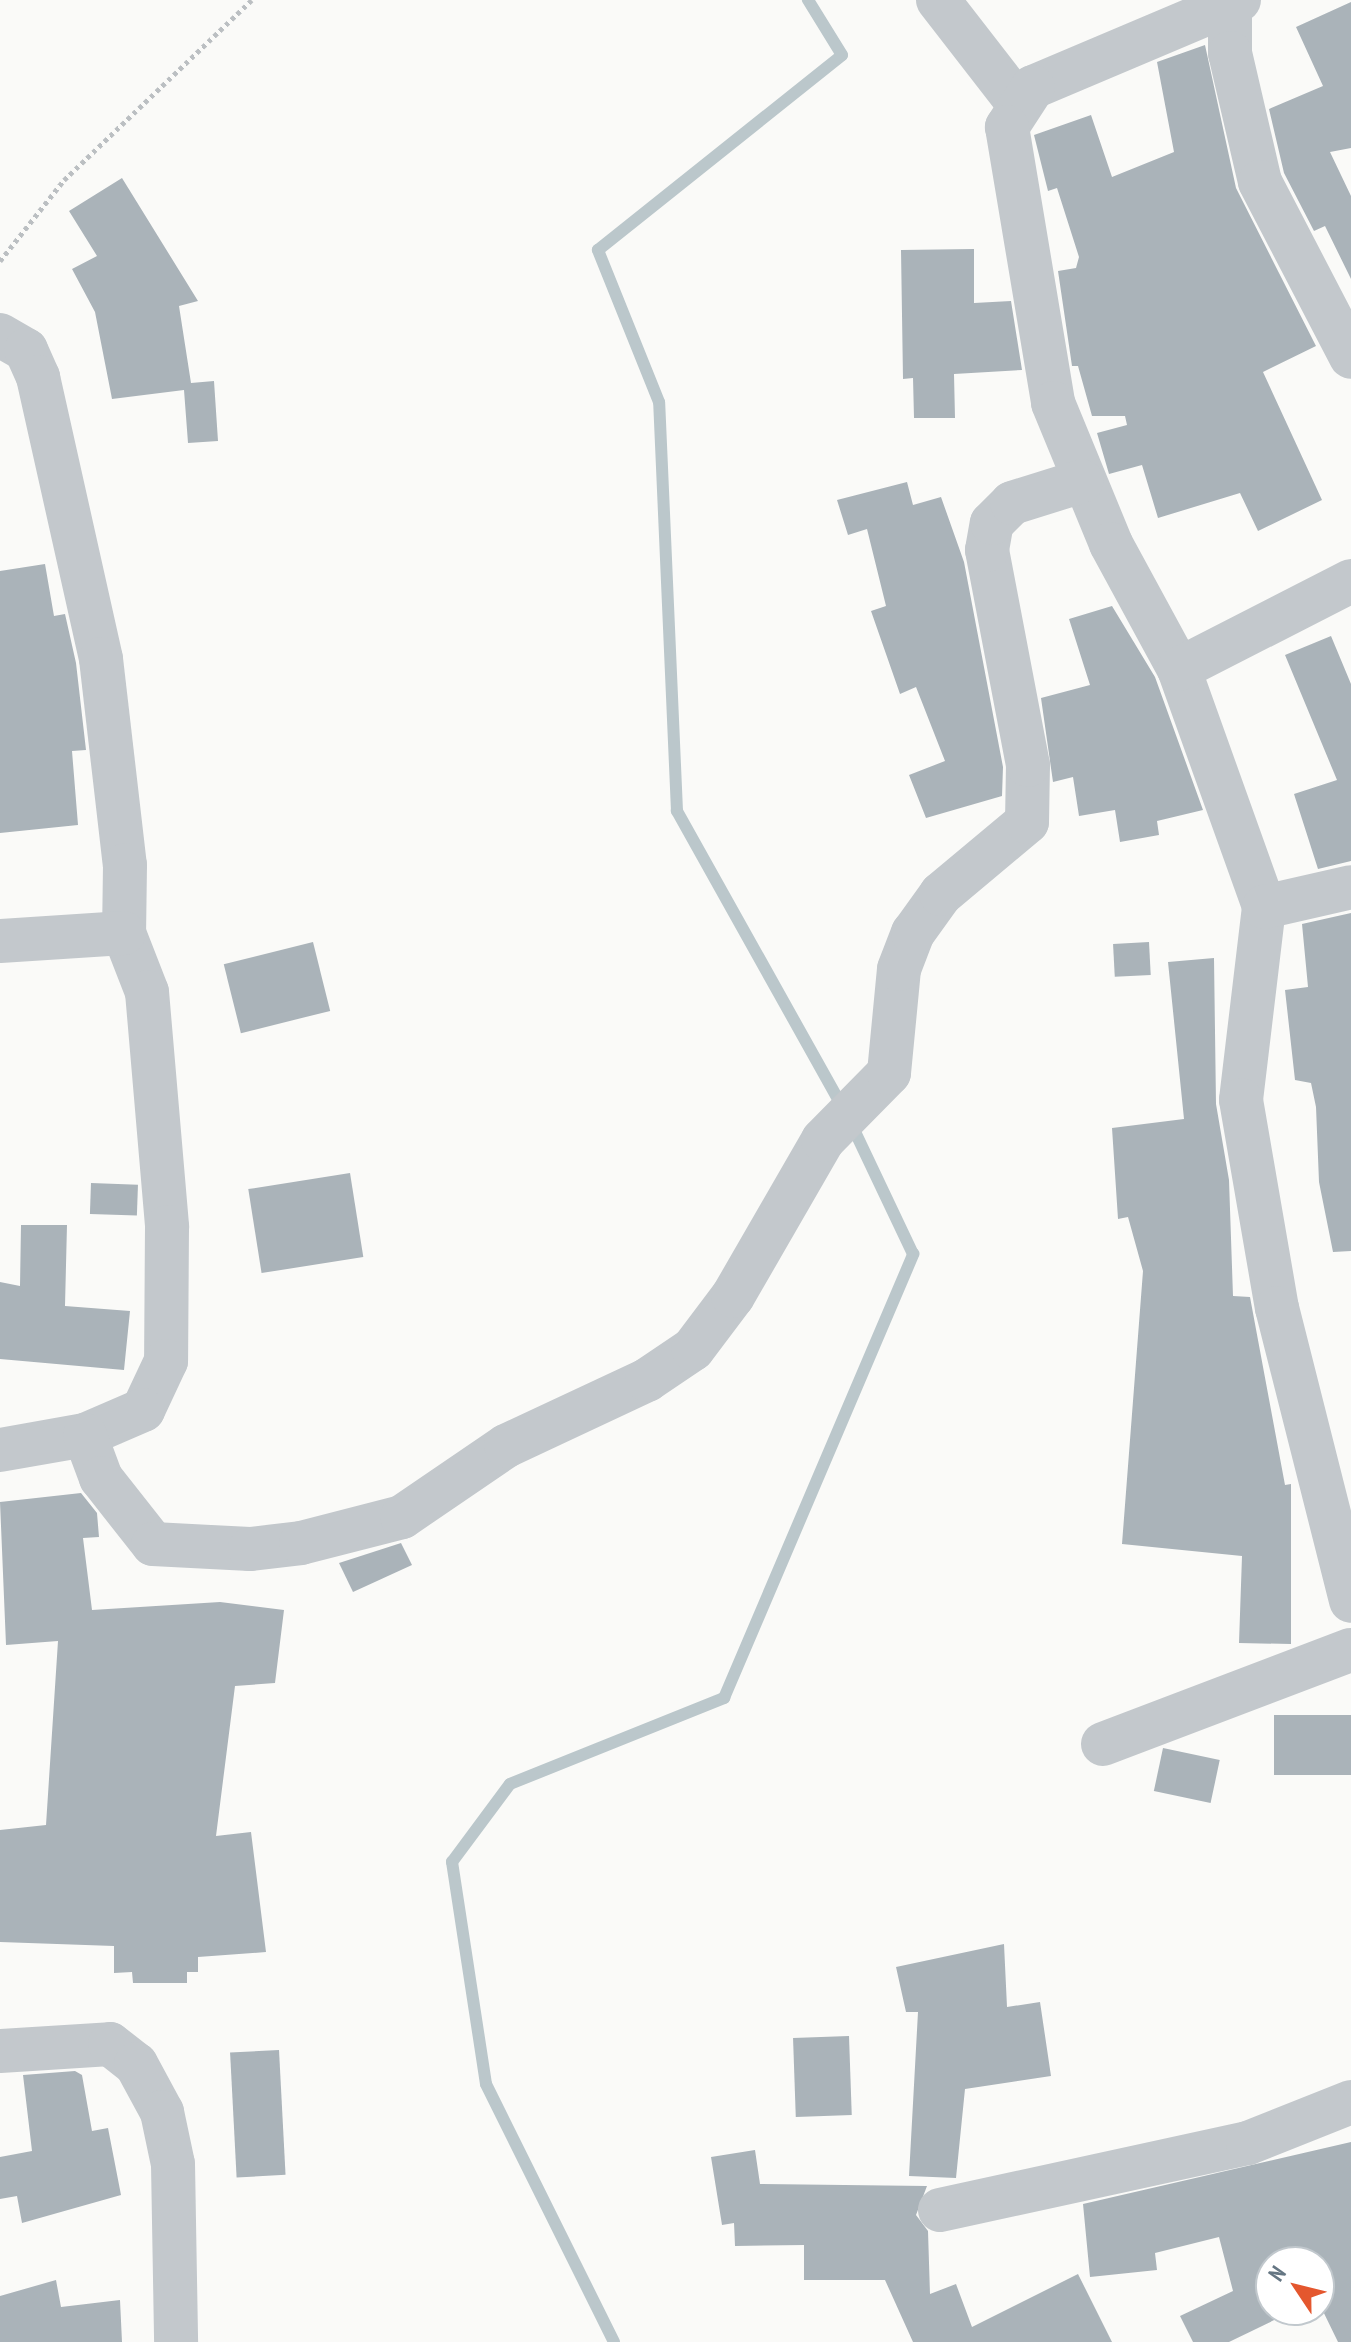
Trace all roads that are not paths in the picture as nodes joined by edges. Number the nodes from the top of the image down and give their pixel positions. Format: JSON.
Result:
{"nodes":[{"id":1,"x":938,"y":0,"type":"edge"},
{"id":2,"x":1234,"y":2,"type":"edge"},
{"id":3,"x":1018,"y":103,"type":"junction"},
{"id":4,"x":0,"y":335,"type":"edge"},
{"id":5,"x":1351,"y":357,"type":"edge"},
{"id":6,"x":1082,"y":481,"type":"junction"},
{"id":7,"x":1351,"y":581,"type":"edge"},
{"id":8,"x":1179,"y":669,"type":"junction"},
{"id":9,"x":1351,"y":887,"type":"edge"},
{"id":10,"x":1264,"y":907,"type":"junction"},
{"id":11,"x":124,"y":933,"type":"junction"},
{"id":12,"x":0,"y":941,"type":"edge"},
{"id":13,"x":85,"y":1435,"type":"junction"},
{"id":14,"x":0,"y":1450,"type":"edge"},
{"id":15,"x":1351,"y":1601,"type":"edge"},
{"id":16,"x":1351,"y":1650,"type":"edge"},
{"id":17,"x":1103,"y":1744,"type":"dead end"},
{"id":18,"x":0,"y":2051,"type":"edge"},
{"id":19,"x":1351,"y":2102,"type":"edge"},
{"id":20,"x":940,"y":2210,"type":"dead end"},
{"id":21,"x":176,"y":2342,"type":"edge"}],
"edges":[{"from":1,"to":3,"type":"street"},
{"from":2,"to":3,"type":"street"},
{"from":2,"to":5,"type":"street"},
{"from":3,"to":6,"type":"street"},
{"from":4,"to":11,"type":"street"},
{"from":6,"to":8,"type":"street"},
{"from":6,"to":13,"type":"street"},
{"from":7,"to":8,"type":"street"},
{"from":8,"to":10,"type":"street"},
{"from":9,"to":10,"type":"street"},
{"from":10,"to":15,"type":"street"},
{"from":11,"to":12,"type":"street"},
{"from":11,"to":13,"type":"street"},
{"from":13,"to":14,"type":"street"},
{"from":16,"to":17,"type":"street"},
{"from":18,"to":21,"type":"street"},
{"from":19,"to":20,"type":"street"}]}
